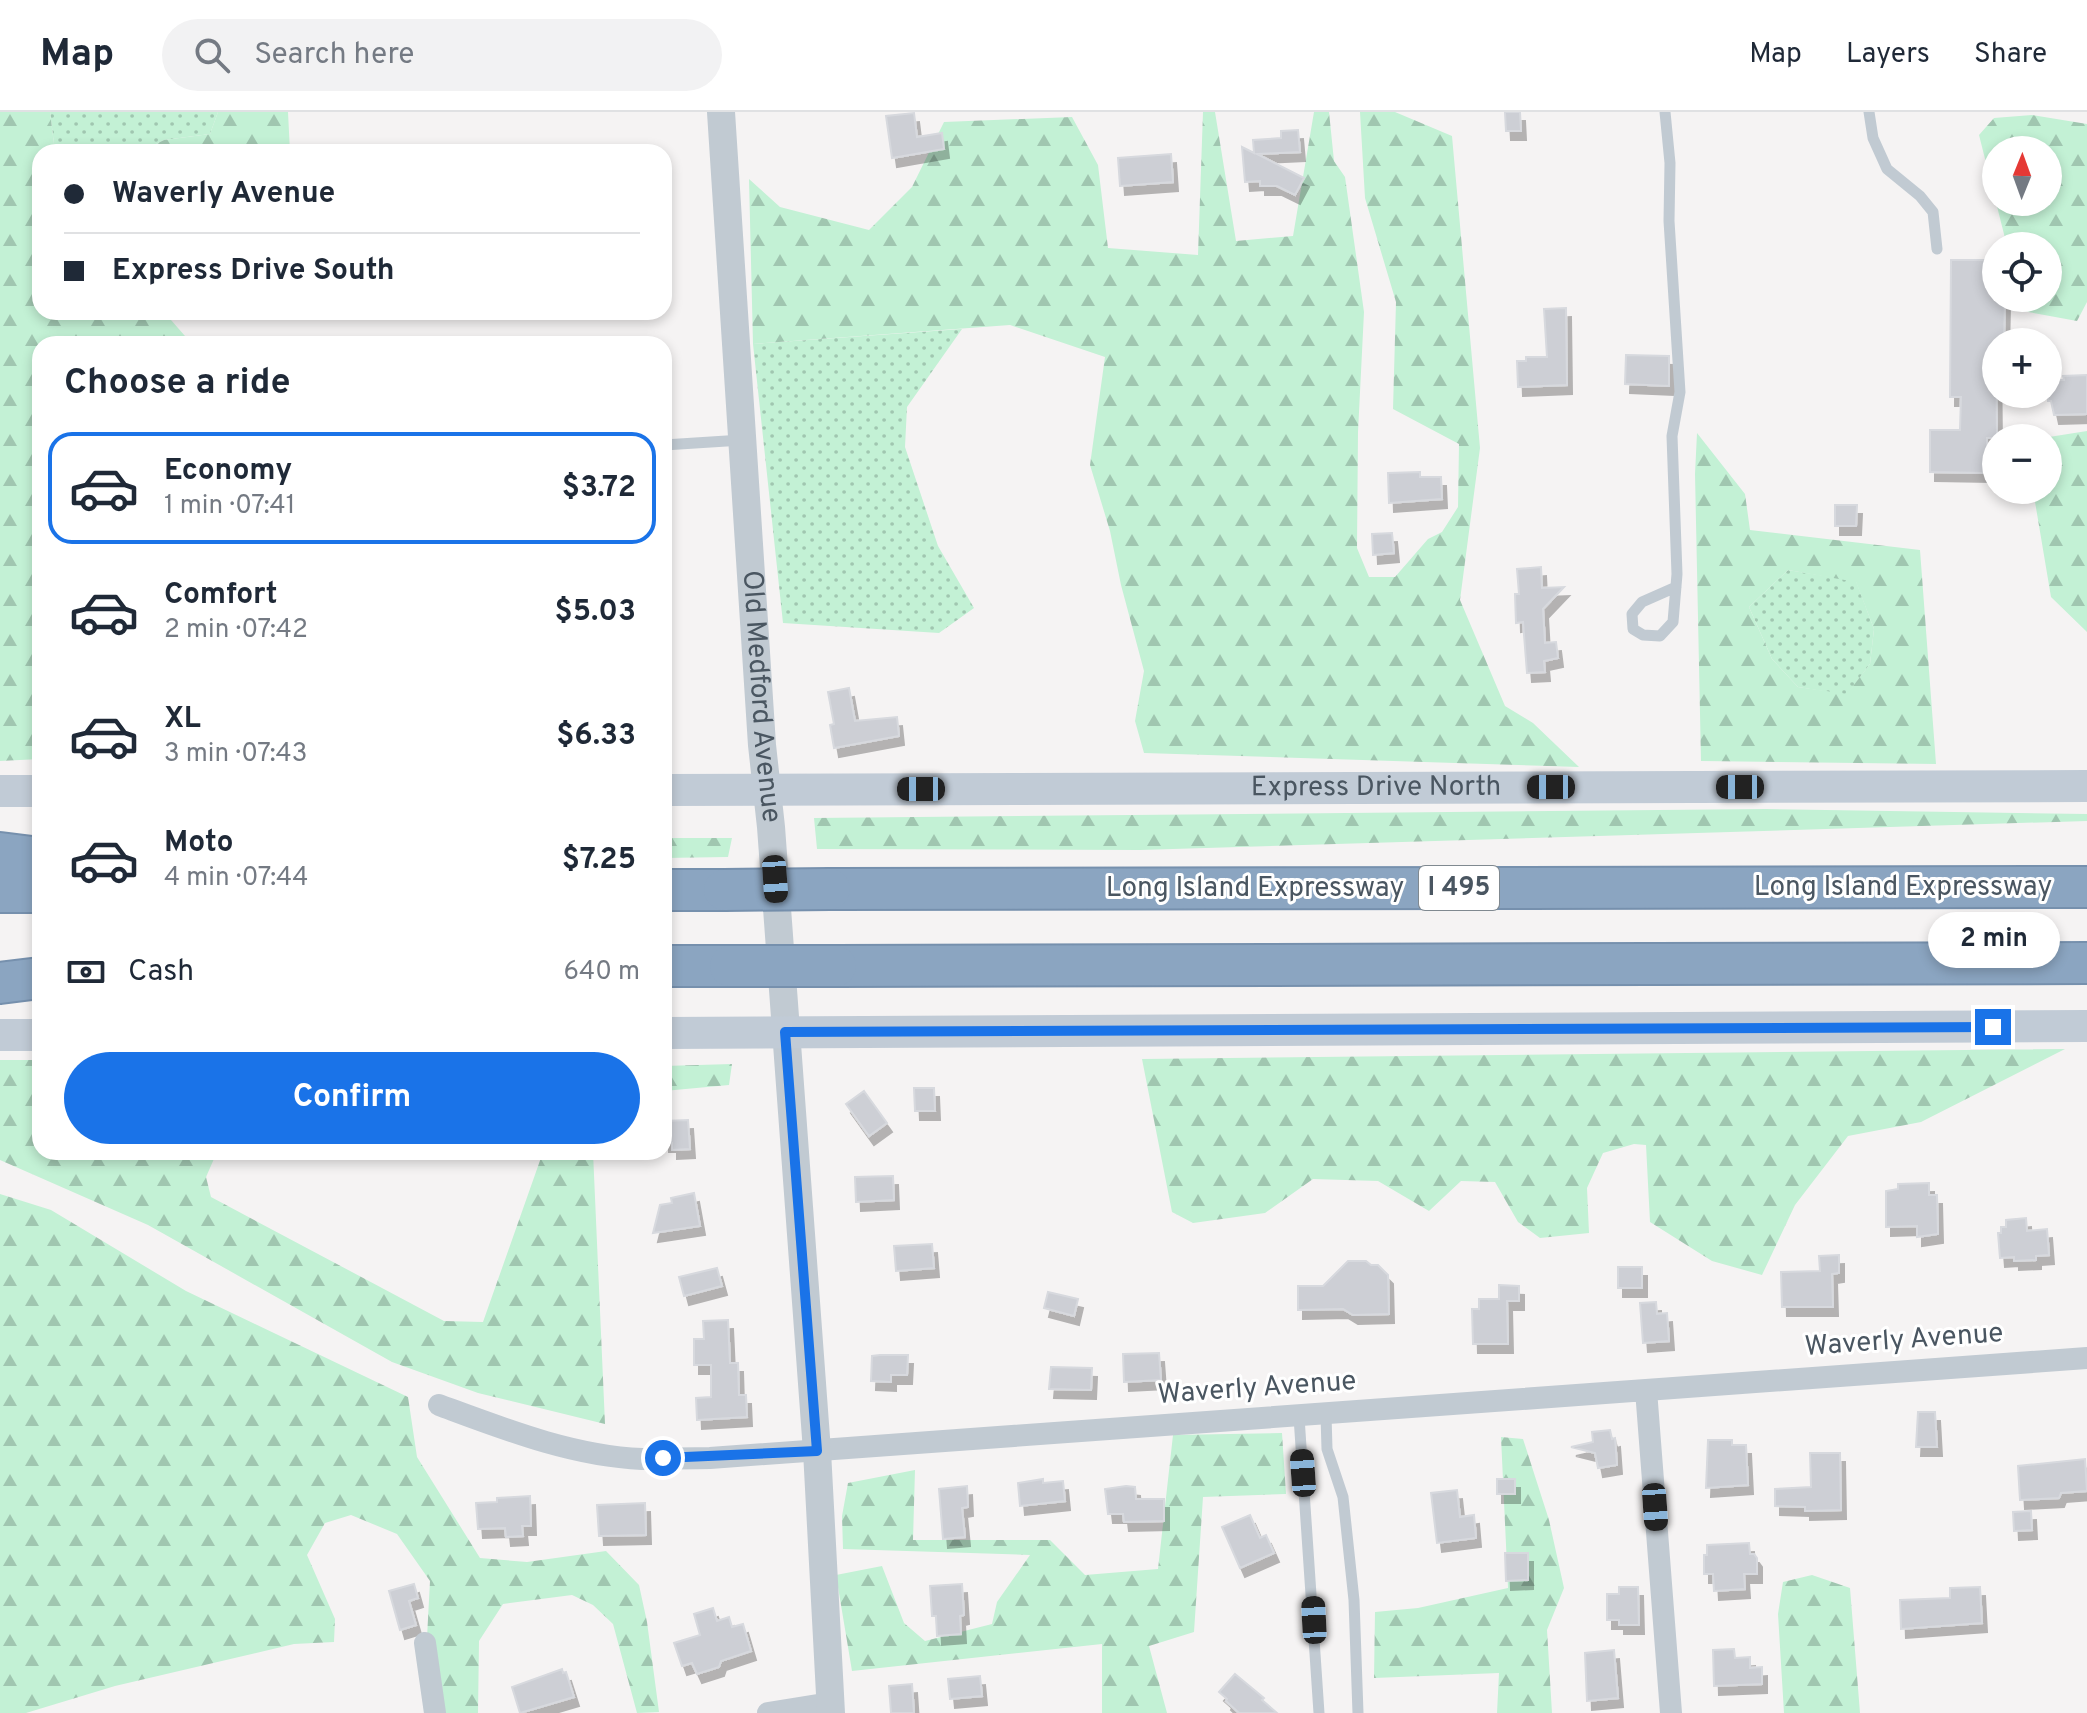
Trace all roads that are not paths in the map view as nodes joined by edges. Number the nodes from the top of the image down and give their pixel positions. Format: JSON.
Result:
{"nodes":[{"id":1,"x":721,"y":112,"type":"edge"},
{"id":2,"x":1665,"y":112,"type":"edge"},
{"id":3,"x":1869,"y":112,"type":"edge"},
{"id":4,"x":1937,"y":249,"type":"dead end"},
{"id":5,"x":743,"y":440,"type":"junction"},
{"id":6,"x":672,"y":444,"type":"edge"},
{"id":7,"x":1676,"y":587,"type":"junction"},
{"id":8,"x":2087,"y":786,"type":"edge"},
{"id":9,"x":672,"y":790,"type":"edge"},
{"id":10,"x":767,"y":790,"type":"junction"},
{"id":11,"x":0,"y":791,"type":"edge"},
{"id":12,"x":32,"y":791,"type":"edge"},
{"id":13,"x":0,"y":853,"type":"edge"},
{"id":14,"x":32,"y":857,"type":"edge"},
{"id":15,"x":2087,"y":887,"type":"edge"},
{"id":16,"x":672,"y":890,"type":"edge"},
{"id":17,"x":0,"y":892,"type":"edge"},
{"id":18,"x":32,"y":892,"type":"edge"},
{"id":19,"x":2087,"y":963,"type":"edge"},
{"id":20,"x":672,"y":966,"type":"edge"},
{"id":21,"x":32,"y":968,"type":"edge"},
{"id":22,"x":0,"y":969,"type":"edge"},
{"id":23,"x":32,"y":979,"type":"edge"},
{"id":24,"x":0,"y":983,"type":"edge"},
{"id":25,"x":2087,"y":1026,"type":"edge"},
{"id":26,"x":785,"y":1032,"type":"junction"},
{"id":27,"x":672,"y":1033,"type":"edge"},
{"id":28,"x":0,"y":1035,"type":"edge"},
{"id":29,"x":32,"y":1035,"type":"edge"},
{"id":30,"x":2087,"y":1358,"type":"edge"},
{"id":31,"x":1646,"y":1390,"type":"junction"},
{"id":32,"x":439,"y":1405,"type":"dead end"},
{"id":33,"x":1326,"y":1415,"type":"junction"},
{"id":34,"x":1299,"y":1417,"type":"junction"},
{"id":35,"x":817,"y":1451,"type":"junction"},
{"id":36,"x":425,"y":1643,"type":"dead end"},
{"id":37,"x":831,"y":1708,"type":"edge"},
{"id":38,"x":435,"y":1713,"type":"edge"},
{"id":39,"x":768,"y":1713,"type":"edge"},
{"id":40,"x":1319,"y":1713,"type":"edge"},
{"id":41,"x":1358,"y":1713,"type":"edge"},
{"id":42,"x":1671,"y":1713,"type":"edge"}],
"edges":[{"from":1,"to":5,"type":"street","name":"Old Medford Avenue"},
{"from":2,"to":7,"type":"lane"},
{"from":3,"to":4,"type":"lane"},
{"from":5,"to":6,"type":"lane"},
{"from":5,"to":10,"type":"street","name":"Old Medford Avenue"},
{"from":7,"to":7,"type":"lane"},
{"from":8,"to":10,"type":"main road","name":"Express Drive North"},
{"from":9,"to":10,"type":"main road","name":"Express Drive North"},
{"from":10,"to":26,"type":"street","name":"Old Medford Avenue"},
{"from":11,"to":12,"type":"main road"},
{"from":13,"to":14,"type":"highway"},
{"from":15,"to":16,"type":"highway","name":"Long Island Expressway","number":"I 495","bridge":true},
{"from":17,"to":18,"type":"highway"},
{"from":19,"to":20,"type":"highway","bridge":true},
{"from":21,"to":22,"type":"highway"},
{"from":23,"to":24,"type":"highway"},
{"from":25,"to":26,"type":"main road"},
{"from":26,"to":27,"type":"main road"},
{"from":26,"to":35,"type":"street","name":"Old Medford Avenue"},
{"from":28,"to":29,"type":"main road"},
{"from":30,"to":31,"type":"street","name":"Waverly Avenue"},
{"from":31,"to":33,"type":"street","name":"Waverly Avenue"},
{"from":31,"to":42,"type":"street"},
{"from":32,"to":35,"type":"street","name":"Waverly Avenue"},
{"from":33,"to":34,"type":"street","name":"Waverly Avenue"},
{"from":33,"to":41,"type":"lane"},
{"from":34,"to":35,"type":"street","name":"Waverly Avenue"},
{"from":34,"to":40,"type":"lane"},
{"from":35,"to":37,"type":"street","name":"Old Medford Avenue"},
{"from":36,"to":38,"type":"street"},
{"from":37,"to":39,"type":"street"}]}
